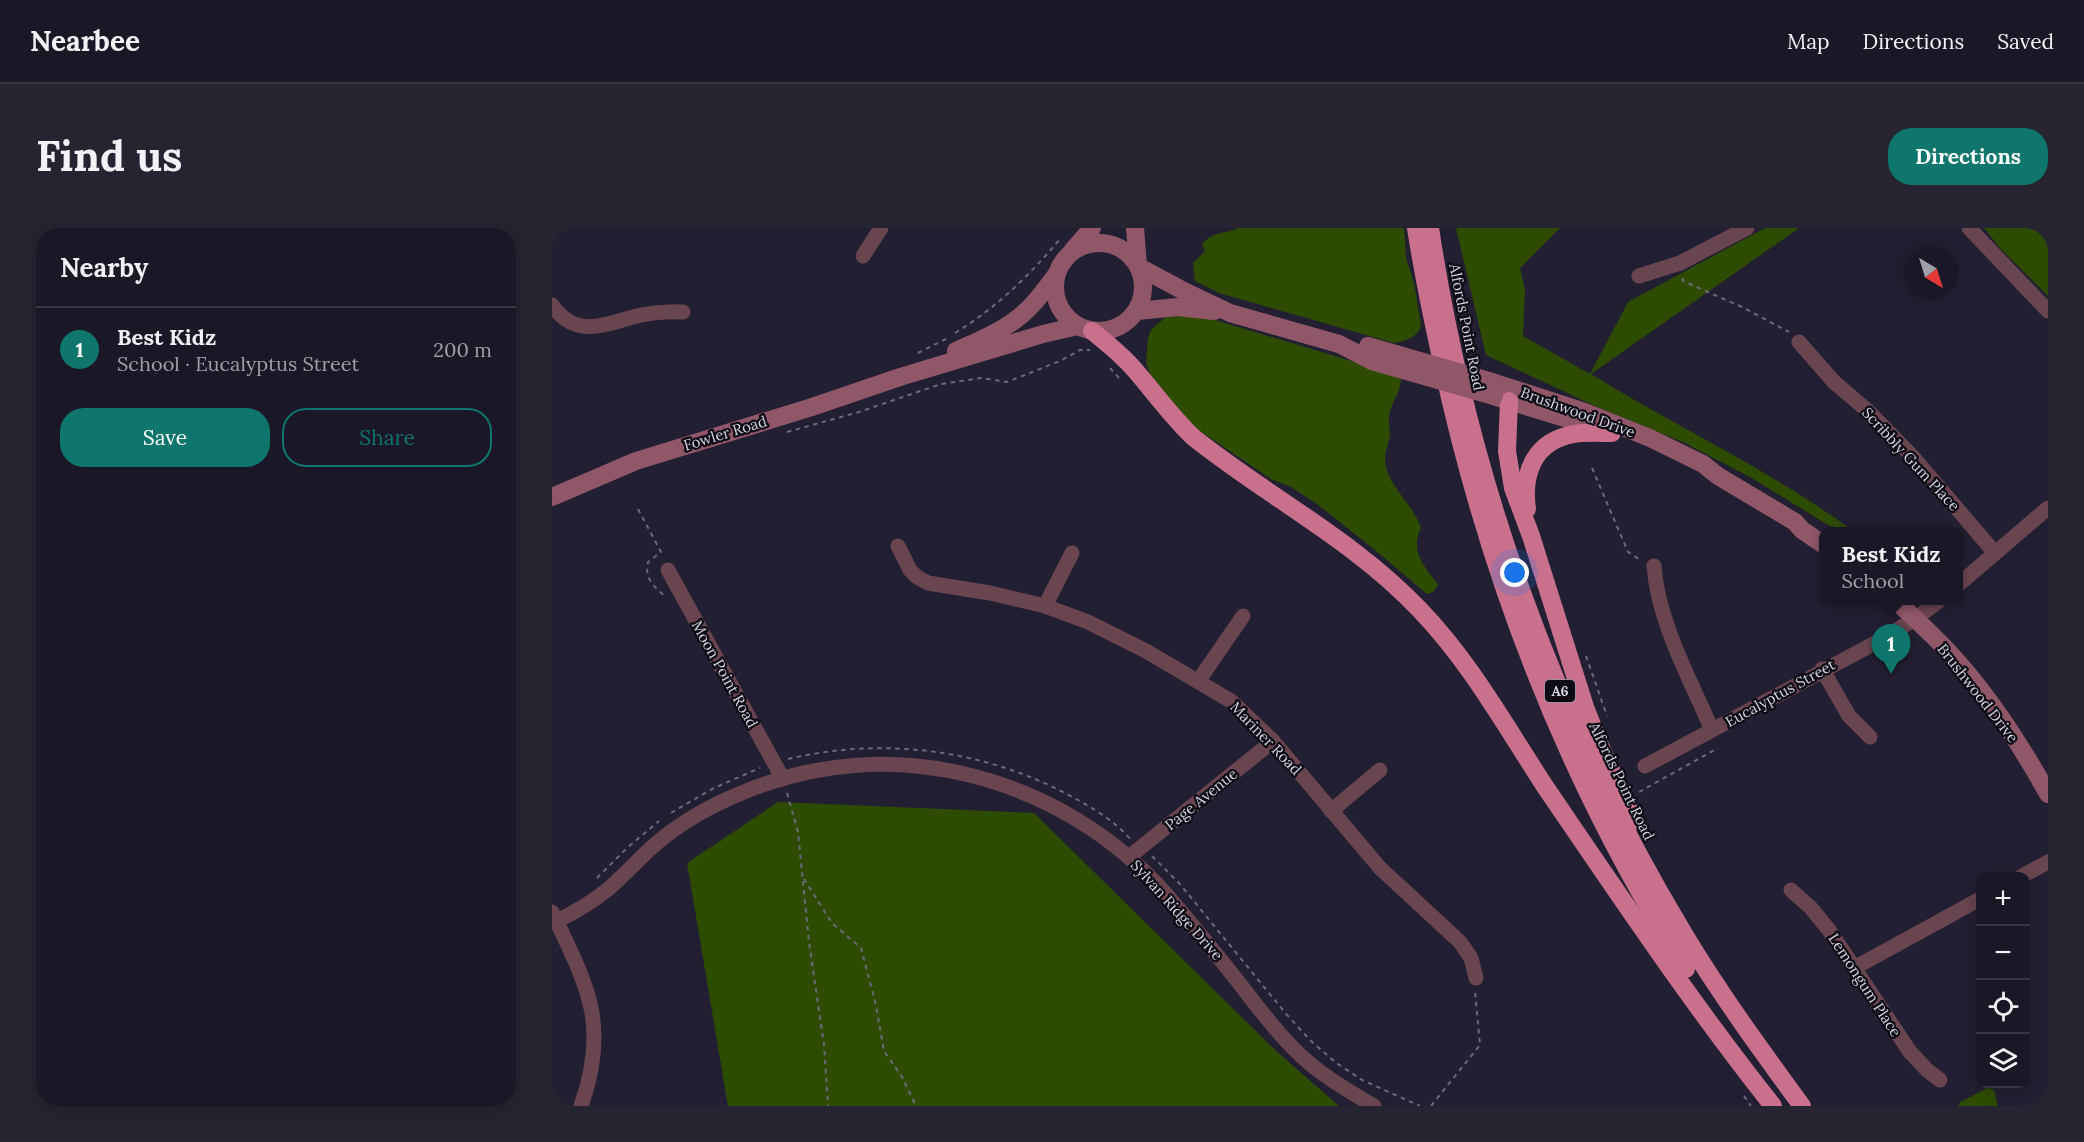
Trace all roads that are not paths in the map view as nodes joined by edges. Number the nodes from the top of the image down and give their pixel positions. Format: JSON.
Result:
{"nodes":[{"id":1,"x":881,"y":228,"type":"edge"},
{"id":2,"x":1092,"y":228,"type":"edge"},
{"id":3,"x":1135,"y":228,"type":"edge"},
{"id":4,"x":1416,"y":228,"type":"edge"},
{"id":5,"x":1430,"y":228,"type":"edge"},
{"id":6,"x":1747,"y":228,"type":"edge"},
{"id":7,"x":1969,"y":228,"type":"edge"},
{"id":8,"x":1067,"y":245,"type":"junction"},
{"id":9,"x":863,"y":256,"type":"dead end"},
{"id":10,"x":1139,"y":266,"type":"junction"},
{"id":11,"x":1056,"y":274,"type":"junction"},
{"id":12,"x":1639,"y":276,"type":"dead end"},
{"id":13,"x":552,"y":305,"type":"edge"},
{"id":14,"x":1137,"y":310,"type":"junction"},
{"id":15,"x":2048,"y":311,"type":"edge"},
{"id":16,"x":682,"y":312,"type":"dead end"},
{"id":17,"x":1230,"y":313,"type":"junction"},
{"id":18,"x":1085,"y":329,"type":"junction"},
{"id":19,"x":1799,"y":342,"type":"road end"},
{"id":20,"x":900,"y":377,"type":"junction"},
{"id":21,"x":1499,"y":391,"type":"junction"},
{"id":22,"x":1612,"y":433,"type":"junction"},
{"id":23,"x":1718,"y":476,"type":"junction"},
{"id":24,"x":552,"y":497,"type":"edge"},
{"id":25,"x":2048,"y":508,"type":"edge"},
{"id":26,"x":1795,"y":522,"type":"junction"},
{"id":27,"x":1819,"y":533,"type":"edge"},
{"id":28,"x":1531,"y":536,"type":"junction"},
{"id":29,"x":1819,"y":542,"type":"edge"},
{"id":30,"x":898,"y":546,"type":"dead end"},
{"id":31,"x":1995,"y":552,"type":"junction"},
{"id":32,"x":1072,"y":553,"type":"dead end"},
{"id":33,"x":1654,"y":566,"type":"road end"},
{"id":34,"x":668,"y":570,"type":"dead end"},
{"id":35,"x":1963,"y":581,"type":"edge"},
{"id":36,"x":1900,"y":605,"type":"edge"},
{"id":37,"x":1933,"y":605,"type":"edge"},
{"id":38,"x":1045,"y":606,"type":"junction"},
{"id":39,"x":1243,"y":616,"type":"dead end"},
{"id":40,"x":1915,"y":619,"type":"junction"},
{"id":41,"x":1822,"y":669,"type":"junction"},
{"id":42,"x":1199,"y":680,"type":"junction"},
{"id":43,"x":1712,"y":730,"type":"junction"},
{"id":44,"x":1870,"y":737,"type":"dead end"},
{"id":45,"x":1273,"y":741,"type":"junction"},
{"id":46,"x":1645,"y":766,"type":"dead end"},
{"id":47,"x":1380,"y":770,"type":"dead end"},
{"id":48,"x":783,"y":779,"type":"junction"},
{"id":49,"x":2045,"y":783,"type":"edge"},
{"id":50,"x":1331,"y":811,"type":"junction"},
{"id":51,"x":1135,"y":852,"type":"junction"},
{"id":52,"x":2048,"y":862,"type":"edge"},
{"id":53,"x":2029,"y":872,"type":"edge"},
{"id":54,"x":1791,"y":890,"type":"dead end"},
{"id":55,"x":1976,"y":901,"type":"edge"},
{"id":56,"x":554,"y":916,"type":"edge"},
{"id":57,"x":1854,"y":968,"type":"junction"},
{"id":58,"x":1476,"y":978,"type":"road end"},
{"id":59,"x":1940,"y":1080,"type":"dead end"},
{"id":60,"x":581,"y":1106,"type":"edge"},
{"id":61,"x":1374,"y":1106,"type":"edge"},
{"id":62,"x":1774,"y":1106,"type":"edge"},
{"id":63,"x":1803,"y":1106,"type":"edge"}],
"edges":[{"from":1,"to":9,"type":"street"},
{"from":2,"to":8,"type":"street"},
{"from":3,"to":10,"type":"street"},
{"from":4,"to":62,"type":"highway","name":"Alfords Point Road","number":"A6"},
{"from":5,"to":63,"type":"highway","name":"Alfords Point Road","number":"A6"},
{"from":6,"to":12,"type":"street"},
{"from":7,"to":15,"type":"street"},
{"from":8,"to":10,"type":"street"},
{"from":8,"to":11,"type":"street"},
{"from":10,"to":14,"type":"street"},
{"from":10,"to":17,"type":"street","name":"Brushwood Drive"},
{"from":11,"to":18,"type":"street"},
{"from":11,"to":20,"type":"street","name":"Fowler Road"},
{"from":13,"to":16,"type":"street"},
{"from":14,"to":17,"type":"street","name":"Brushwood Drive"},
{"from":14,"to":18,"type":"street"},
{"from":17,"to":21,"type":"street","name":"Brushwood Drive","bridge":true},
{"from":18,"to":20,"type":"street","name":"Fowler Road"},
{"from":18,"to":62,"type":"highway"},
{"from":19,"to":31,"type":"street","name":"Scribbly Gum Place"},
{"from":20,"to":24,"type":"street","name":"Fowler Road"},
{"from":21,"to":22,"type":"street","name":"Brushwood Drive"},
{"from":21,"to":23,"type":"street","name":"Brushwood Drive"},
{"from":21,"to":28,"type":"highway"},
{"from":22,"to":23,"type":"street","name":"Brushwood Drive"},
{"from":22,"to":28,"type":"highway"},
{"from":23,"to":26,"type":"street","name":"Brushwood Drive"},
{"from":25,"to":31,"type":"street"},
{"from":26,"to":27,"type":"street","name":"Brushwood Drive"},
{"from":26,"to":29,"type":"street","name":"Brushwood Drive"},
{"from":28,"to":63,"type":"highway"},
{"from":30,"to":38,"type":"street","name":"Mariner Road"},
{"from":31,"to":35,"type":"street"},
{"from":32,"to":38,"type":"street"},
{"from":33,"to":43,"type":"street"},
{"from":34,"to":48,"type":"street","name":"Moon Point Road"},
{"from":36,"to":40,"type":"street","name":"Brushwood Drive"},
{"from":37,"to":40,"type":"street","name":"Eucalyptus Street"},
{"from":38,"to":42,"type":"street","name":"Mariner Road"},
{"from":39,"to":42,"type":"street"},
{"from":40,"to":41,"type":"street","name":"Eucalyptus Street"},
{"from":40,"to":49,"type":"street","name":"Brushwood Drive"},
{"from":41,"to":43,"type":"street","name":"Eucalyptus Street"},
{"from":41,"to":44,"type":"street"},
{"from":42,"to":45,"type":"street","name":"Mariner Road"},
{"from":43,"to":46,"type":"street","name":"Eucalyptus Street"},
{"from":45,"to":50,"type":"street","name":"Mariner Road"},
{"from":45,"to":51,"type":"street","name":"Page Avenue"},
{"from":47,"to":50,"type":"street"},
{"from":48,"to":51,"type":"street","name":"Sylvan Ridge Drive"},
{"from":48,"to":56,"type":"street","name":"Sylvan Ridge Drive"},
{"from":50,"to":58,"type":"street","name":"Mariner Road"},
{"from":51,"to":61,"type":"street","name":"Sylvan Ridge Drive"},
{"from":52,"to":53,"type":"street"},
{"from":54,"to":57,"type":"street","name":"Lemongum Place"},
{"from":55,"to":57,"type":"street"},
{"from":56,"to":60,"type":"street"},
{"from":57,"to":59,"type":"street","name":"Lemongum Place"}]}
